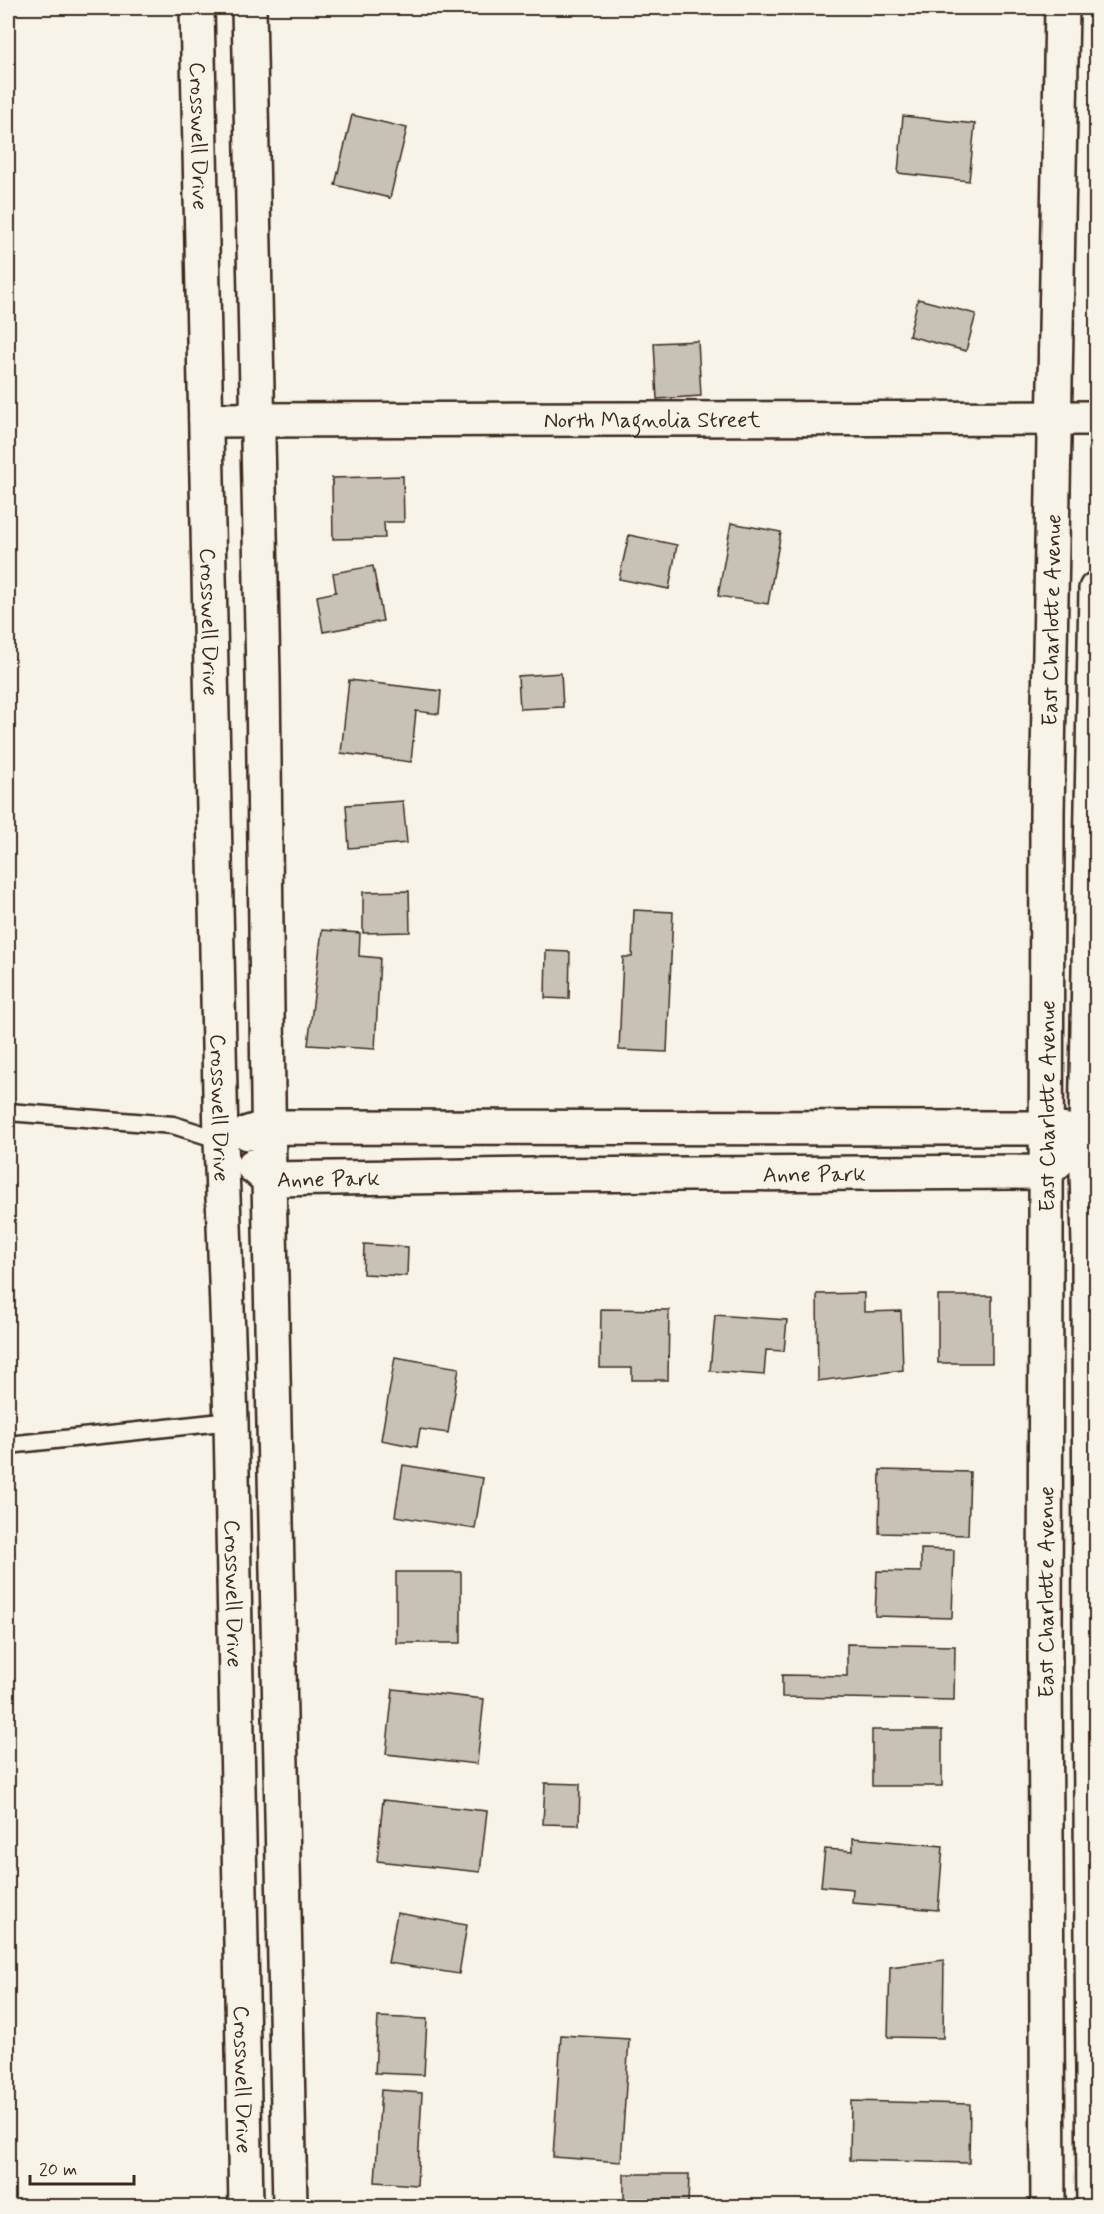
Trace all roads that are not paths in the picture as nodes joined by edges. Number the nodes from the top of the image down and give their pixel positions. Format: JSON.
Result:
{"nodes":[{"id":1,"x":197,"y":8,"type":"edge"},
{"id":2,"x":249,"y":8,"type":"edge"},
{"id":3,"x":1062,"y":8,"type":"edge"},
{"id":4,"x":1054,"y":418,"type":"junction"},
{"id":5,"x":1096,"y":418,"type":"edge"},
{"id":6,"x":206,"y":420,"type":"junction"},
{"id":7,"x":258,"y":421,"type":"junction"},
{"id":8,"x":1096,"y":589,"type":"edge"},
{"id":9,"x":8,"y":1112,"type":"edge"},
{"id":10,"x":268,"y":1127,"type":"junction"},
{"id":11,"x":1046,"y":1128,"type":"junction"},
{"id":12,"x":1091,"y":1135,"type":"edge"},
{"id":13,"x":220,"y":1140,"type":"junction"},
{"id":14,"x":1047,"y":1172,"type":"junction"},
{"id":15,"x":269,"y":1179,"type":"junction"},
{"id":16,"x":1046,"y":1243,"type":"junction"},
{"id":17,"x":1093,"y":1245,"type":"edge"},
{"id":18,"x":231,"y":1421,"type":"junction"},
{"id":19,"x":8,"y":1445,"type":"edge"},
{"id":20,"x":246,"y":2206,"type":"edge"},
{"id":21,"x":290,"y":2206,"type":"edge"},
{"id":22,"x":1047,"y":2206,"type":"edge"},
{"id":23,"x":1094,"y":2206,"type":"edge"}],
"edges":[{"from":1,"to":6,"type":"street","name":"Crosswell Drive"},
{"from":2,"to":7,"type":"street","name":"Crosswell Drive"},
{"from":3,"to":4,"type":"street","name":"East Charlotte Avenue"},
{"from":4,"to":5,"type":"street","name":"North Magnolia Street"},
{"from":4,"to":7,"type":"street","name":"North Magnolia Street"},
{"from":4,"to":11,"type":"street","name":"East Charlotte Avenue"},
{"from":6,"to":7,"type":"street","name":"North Magnolia Street"},
{"from":6,"to":13,"type":"street","name":"Crosswell Drive"},
{"from":7,"to":10,"type":"street","name":"Crosswell Drive"},
{"from":8,"to":12,"type":"street","name":"East Charlotte Avenue"},
{"from":9,"to":13,"type":"lane"},
{"from":10,"to":11,"type":"street","name":"Anne Park"},
{"from":10,"to":13,"type":"street","name":"Anne Park"},
{"from":10,"to":15,"type":"street","name":"Crosswell Drive"},
{"from":11,"to":12,"type":"street","name":"Anne Park"},
{"from":11,"to":14,"type":"street","name":"East Charlotte Avenue"},
{"from":12,"to":14,"type":"street"},
{"from":12,"to":17,"type":"street","name":"East Charlotte Avenue"},
{"from":13,"to":15,"type":"street","name":"Anne Park"},
{"from":13,"to":18,"type":"street","name":"Crosswell Drive"},
{"from":14,"to":15,"type":"street","name":"Anne Park"},
{"from":14,"to":16,"type":"street","name":"East Charlotte Avenue"},
{"from":15,"to":21,"type":"street","name":"Crosswell Drive"},
{"from":16,"to":17,"type":"street"},
{"from":16,"to":22,"type":"street","name":"East Charlotte Avenue"},
{"from":17,"to":23,"type":"street","name":"East Charlotte Avenue"},
{"from":18,"to":19,"type":"lane"},
{"from":18,"to":20,"type":"street","name":"Crosswell Drive"}]}
